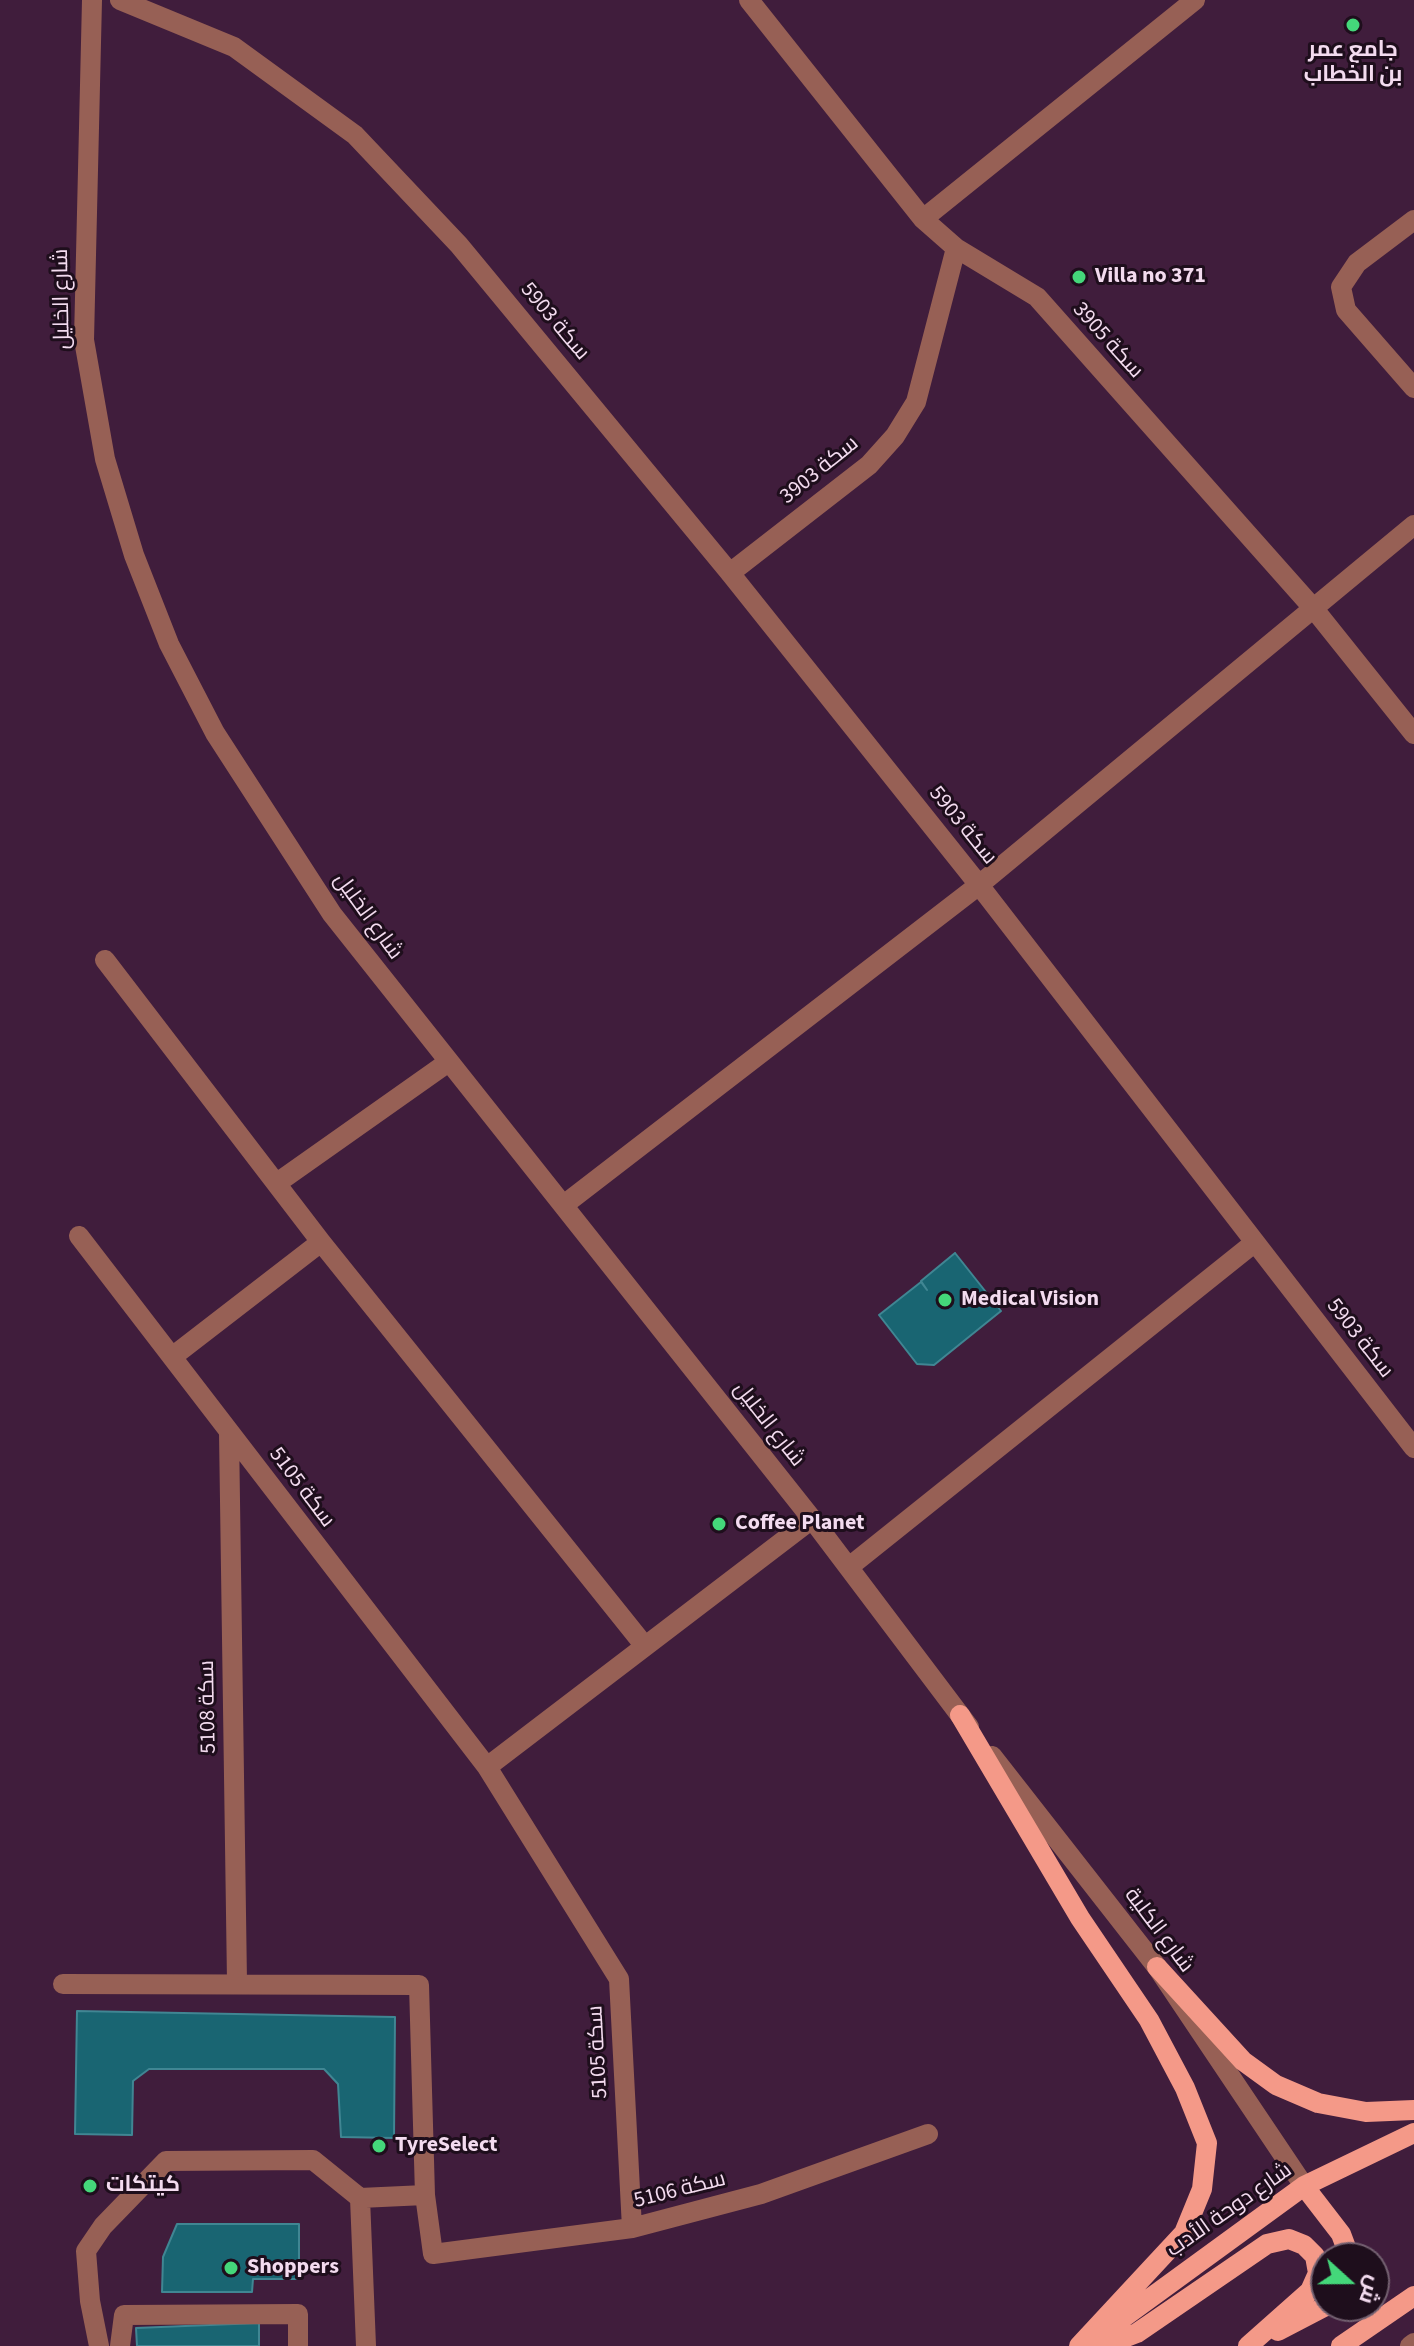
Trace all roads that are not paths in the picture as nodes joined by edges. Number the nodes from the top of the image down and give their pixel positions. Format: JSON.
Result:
{"nodes":[{"id":1,"x":92,"y":0,"type":"edge"},
{"id":2,"x":120,"y":0,"type":"edge"},
{"id":3,"x":749,"y":0,"type":"edge"},
{"id":4,"x":1195,"y":0,"type":"edge"},
{"id":5,"x":923,"y":219,"type":"junction"},
{"id":6,"x":1414,"y":220,"type":"edge"},
{"id":7,"x":956,"y":248,"type":"junction"},
{"id":8,"x":1414,"y":388,"type":"edge"},
{"id":9,"x":1414,"y":525,"type":"edge"},
{"id":10,"x":730,"y":573,"type":"junction"},
{"id":11,"x":1314,"y":609,"type":"junction"},
{"id":12,"x":1414,"y":734,"type":"edge"},
{"id":13,"x":979,"y":885,"type":"junction"},
{"id":14,"x":105,"y":960,"type":"dead end"},
{"id":15,"x":447,"y":1063,"type":"junction"},
{"id":16,"x":277,"y":1183,"type":"junction"},
{"id":17,"x":565,"y":1204,"type":"junction"},
{"id":18,"x":79,"y":1236,"type":"dead end"},
{"id":19,"x":321,"y":1242,"type":"junction"},
{"id":20,"x":1254,"y":1243,"type":"junction"},
{"id":21,"x":172,"y":1357,"type":"junction"},
{"id":22,"x":229,"y":1432,"type":"junction"},
{"id":23,"x":1414,"y":1448,"type":"edge"},
{"id":24,"x":812,"y":1519,"type":"junction"},
{"id":25,"x":849,"y":1567,"type":"junction"},
{"id":26,"x":644,"y":1645,"type":"junction"},
{"id":27,"x":960,"y":1715,"type":"junction"},
{"id":28,"x":487,"y":1767,"type":"junction"},
{"id":29,"x":1157,"y":1967,"type":"junction"},
{"id":30,"x":237,"y":1982,"type":"junction"},
{"id":31,"x":63,"y":1984,"type":"dead end"},
{"id":32,"x":1414,"y":2110,"type":"edge"},
{"id":33,"x":1414,"y":2133,"type":"edge"},
{"id":34,"x":928,"y":2134,"type":"dead end"},
{"id":35,"x":1304,"y":2186,"type":"junction"},
{"id":36,"x":425,"y":2195,"type":"junction"},
{"id":37,"x":360,"y":2198,"type":"junction"},
{"id":38,"x":632,"y":2228,"type":"junction"},
{"id":39,"x":1344,"y":2242,"type":"edge"},
{"id":40,"x":1414,"y":2296,"type":"edge"},
{"id":41,"x":1310,"y":2314,"type":"edge"},
{"id":42,"x":99,"y":2346,"type":"edge"},
{"id":43,"x":120,"y":2346,"type":"edge"},
{"id":44,"x":298,"y":2346,"type":"edge"},
{"id":45,"x":366,"y":2346,"type":"edge"},
{"id":46,"x":1082,"y":2346,"type":"edge"},
{"id":47,"x":1102,"y":2346,"type":"edge"},
{"id":48,"x":1249,"y":2346,"type":"edge"},
{"id":49,"x":1341,"y":2346,"type":"edge"}],
"edges":[{"from":1,"to":15,"type":"street","name":"شارع الخليل"},
{"from":2,"to":10,"type":"street","name":"سكة 5903"},
{"from":3,"to":5,"type":"street","name":"سكة 3905"},
{"from":4,"to":5,"type":"street"},
{"from":5,"to":7,"type":"street","name":"سكة 3905"},
{"from":6,"to":8,"type":"street"},
{"from":7,"to":10,"type":"street","name":"سكة 3903"},
{"from":7,"to":11,"type":"street","name":"سكة 3905"},
{"from":9,"to":11,"type":"street"},
{"from":10,"to":13,"type":"street","name":"سكة 5903"},
{"from":11,"to":12,"type":"street","name":"سكة 3905"},
{"from":11,"to":13,"type":"street"},
{"from":13,"to":17,"type":"street"},
{"from":13,"to":20,"type":"street","name":"سكة 5903"},
{"from":14,"to":16,"type":"street"},
{"from":15,"to":16,"type":"street"},
{"from":15,"to":17,"type":"street","name":"شارع الخليل"},
{"from":16,"to":19,"type":"street"},
{"from":17,"to":24,"type":"street","name":"شارع الخليل"},
{"from":18,"to":21,"type":"street","name":"سكة 5105"},
{"from":19,"to":21,"type":"street"},
{"from":19,"to":26,"type":"street"},
{"from":20,"to":23,"type":"street","name":"سكة 5903"},
{"from":20,"to":25,"type":"street"},
{"from":21,"to":22,"type":"street","name":"سكة 5105"},
{"from":22,"to":28,"type":"street","name":"سكة 5105"},
{"from":22,"to":30,"type":"street","name":"سكة 5108"},
{"from":24,"to":25,"type":"street","name":"شارع الخليل"},
{"from":24,"to":26,"type":"street"},
{"from":25,"to":27,"type":"street","name":"شارع الخليل"},
{"from":26,"to":28,"type":"street"},
{"from":27,"to":29,"type":"street","name":"شارع الكلية"},
{"from":27,"to":46,"type":"main road"},
{"from":28,"to":38,"type":"street","name":"سكة 5105"},
{"from":29,"to":32,"type":"main road"},
{"from":29,"to":35,"type":"street","name":"شارع الكلية"},
{"from":30,"to":31,"type":"street"},
{"from":30,"to":36,"type":"street"},
{"from":33,"to":35,"type":"main road","name":"شارع دوحة الأدب"},
{"from":34,"to":38,"type":"street","name":"سكة 5106"},
{"from":35,"to":39,"type":"main road"},
{"from":35,"to":46,"type":"main road","name":"شارع دوحة الأدب"},
{"from":36,"to":37,"type":"street"},
{"from":36,"to":38,"type":"street","name":"سكة 5106"},
{"from":37,"to":42,"type":"street"},
{"from":37,"to":45,"type":"street"},
{"from":40,"to":49,"type":"main road"},
{"from":41,"to":48,"type":"main road"},
{"from":43,"to":44,"type":"street"},
{"from":47,"to":48,"type":"main road"}]}
